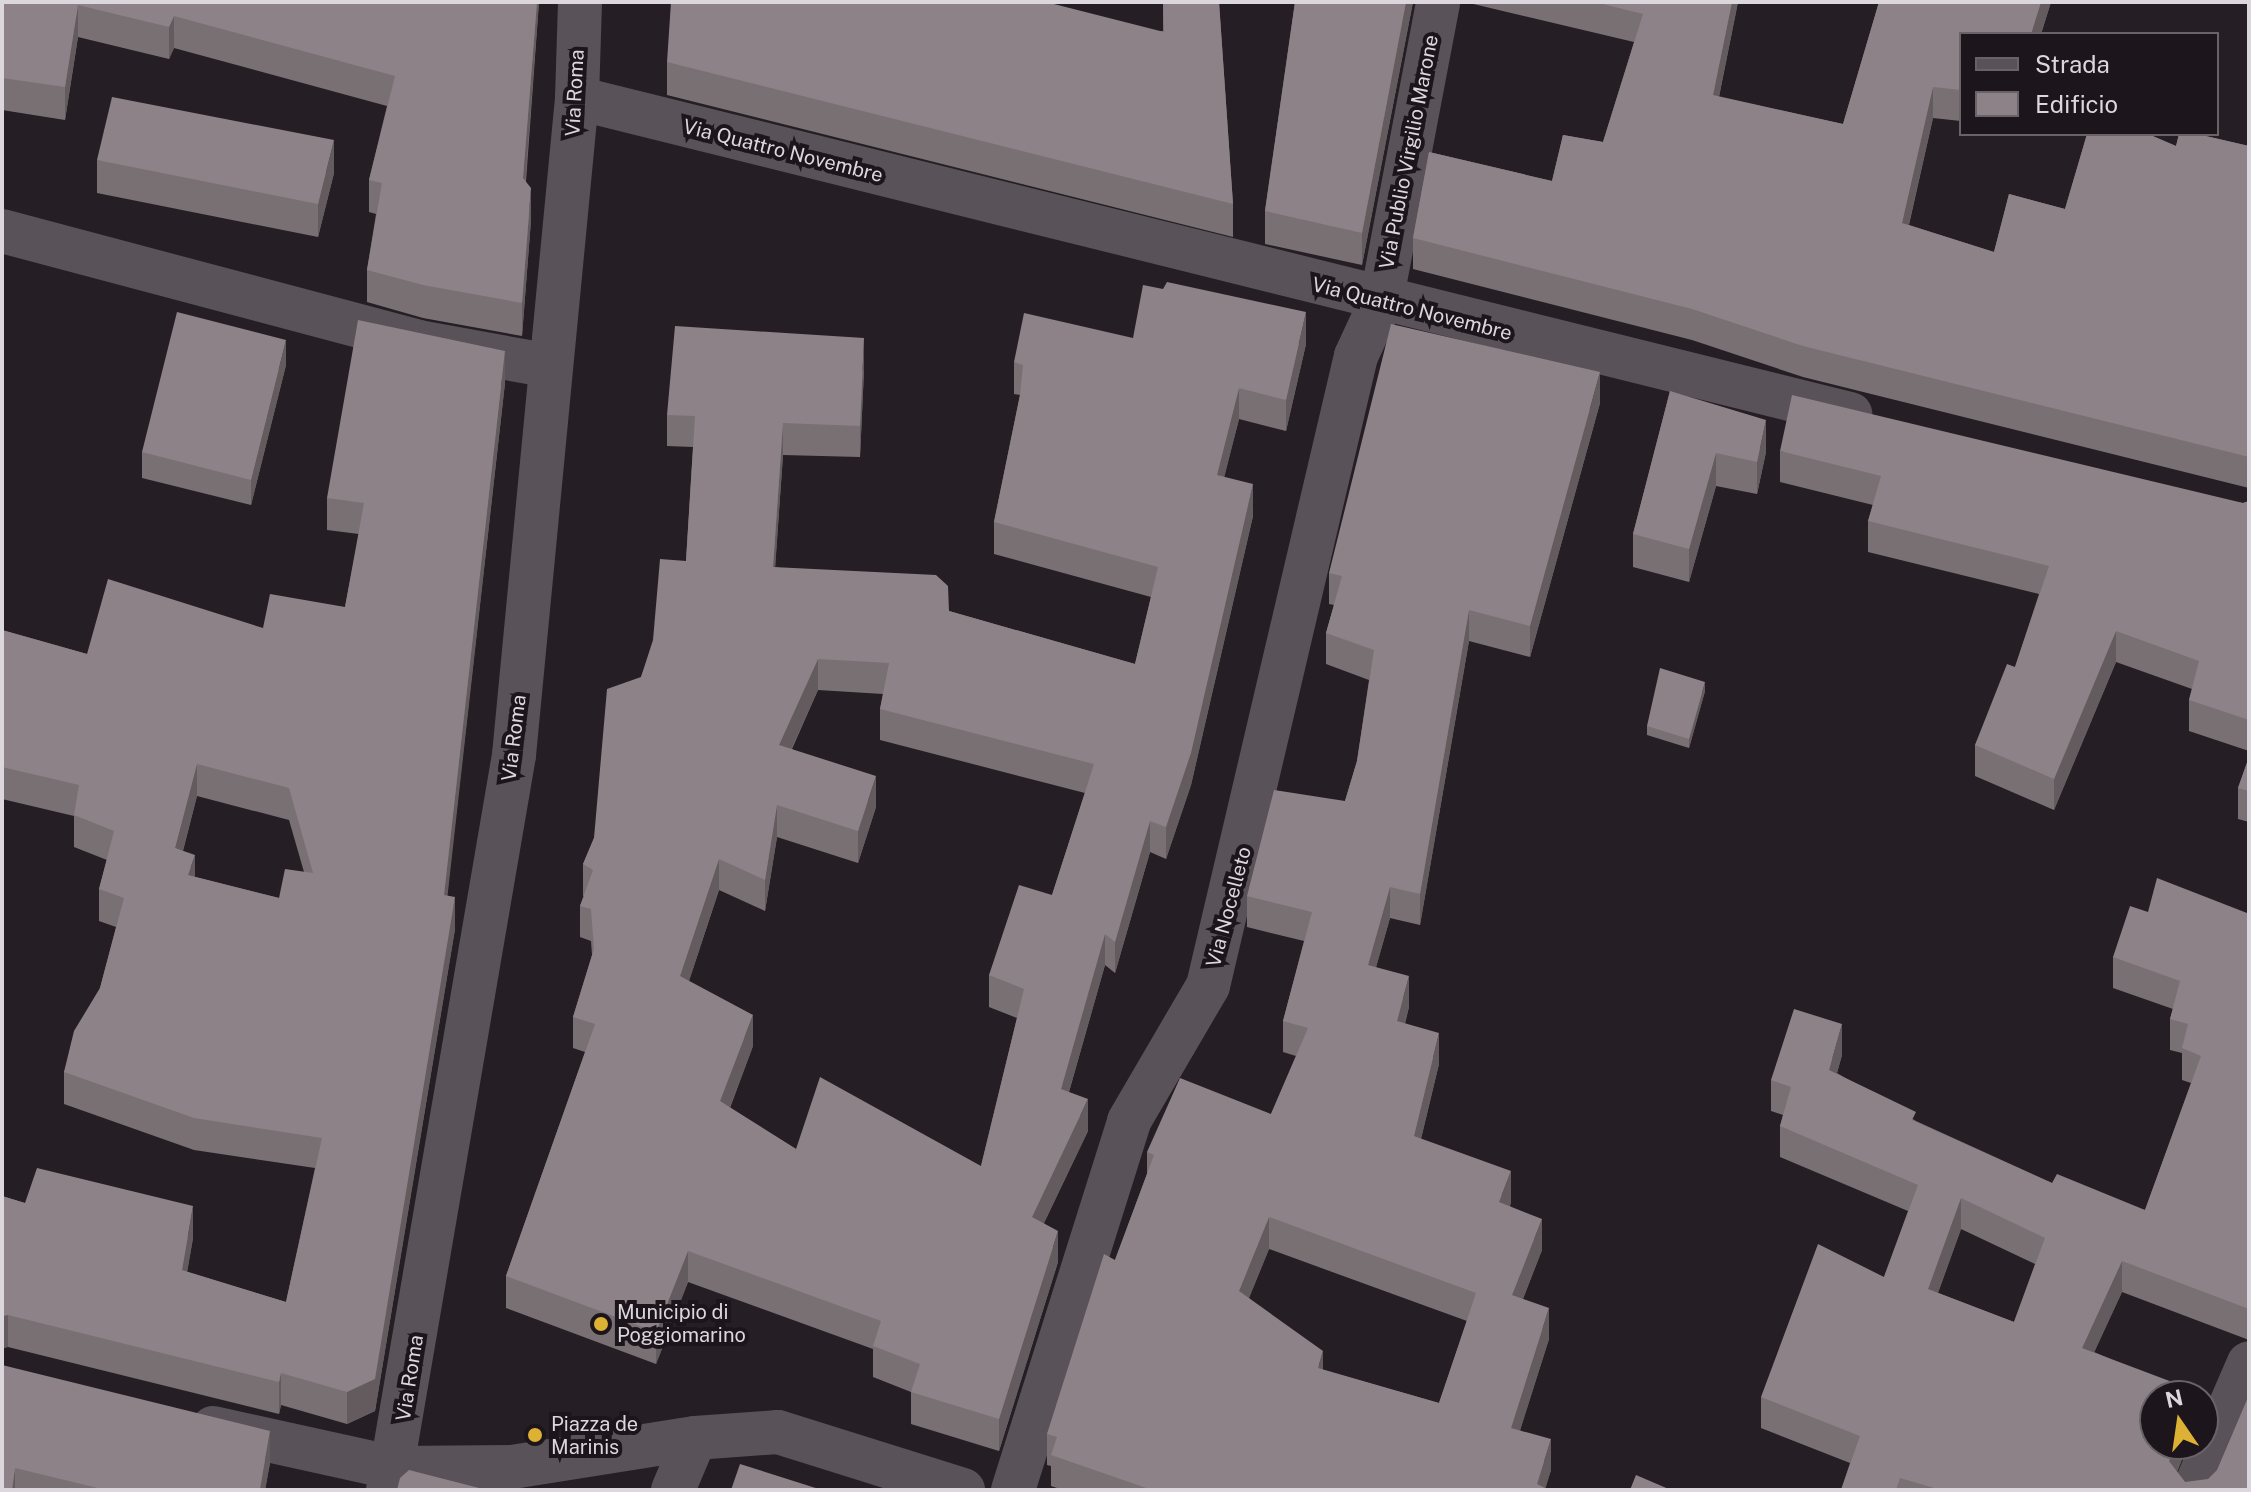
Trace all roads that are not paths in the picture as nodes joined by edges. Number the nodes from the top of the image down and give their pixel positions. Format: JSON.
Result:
{"nodes":[{"id":1,"x":580,"y":2,"type":"edge"},
{"id":2,"x":1438,"y":2,"type":"edge"},
{"id":3,"x":577,"y":98,"type":"junction"},
{"id":4,"x":2,"y":231,"type":"edge"},
{"id":5,"x":1381,"y":302,"type":"junction"},
{"id":6,"x":550,"y":366,"type":"junction"},
{"id":7,"x":1890,"y":424,"type":"edge"},
{"id":8,"x":2249,"y":1363,"type":"edge"},
{"id":9,"x":175,"y":1419,"type":"edge"},
{"id":10,"x":695,"y":1438,"type":"junction"},
{"id":11,"x":392,"y":1479,"type":"edge"},
{"id":12,"x":673,"y":1490,"type":"edge"},
{"id":13,"x":963,"y":1490,"type":"edge"},
{"id":14,"x":1013,"y":1490,"type":"edge"},
{"id":15,"x":2194,"y":1490,"type":"edge"}],
"edges":[{"from":1,"to":3,"type":"street","name":"Via Roma"},
{"from":2,"to":5,"type":"street","name":"Via Publio Virgilio Marone"},
{"from":3,"to":5,"type":"street","name":"Via Quattro Novembre"},
{"from":3,"to":6,"type":"street","name":"Via Roma"},
{"from":4,"to":6,"type":"street"},
{"from":5,"to":7,"type":"street","name":"Via Quattro Novembre"},
{"from":5,"to":14,"type":"street","name":"Via Nocelleto"},
{"from":6,"to":11,"type":"street","name":"Via Roma"},
{"from":8,"to":15,"type":"street"},
{"from":9,"to":11,"type":"street"},
{"from":10,"to":11,"type":"street"},
{"from":10,"to":12,"type":"street"},
{"from":10,"to":13,"type":"street"}]}
